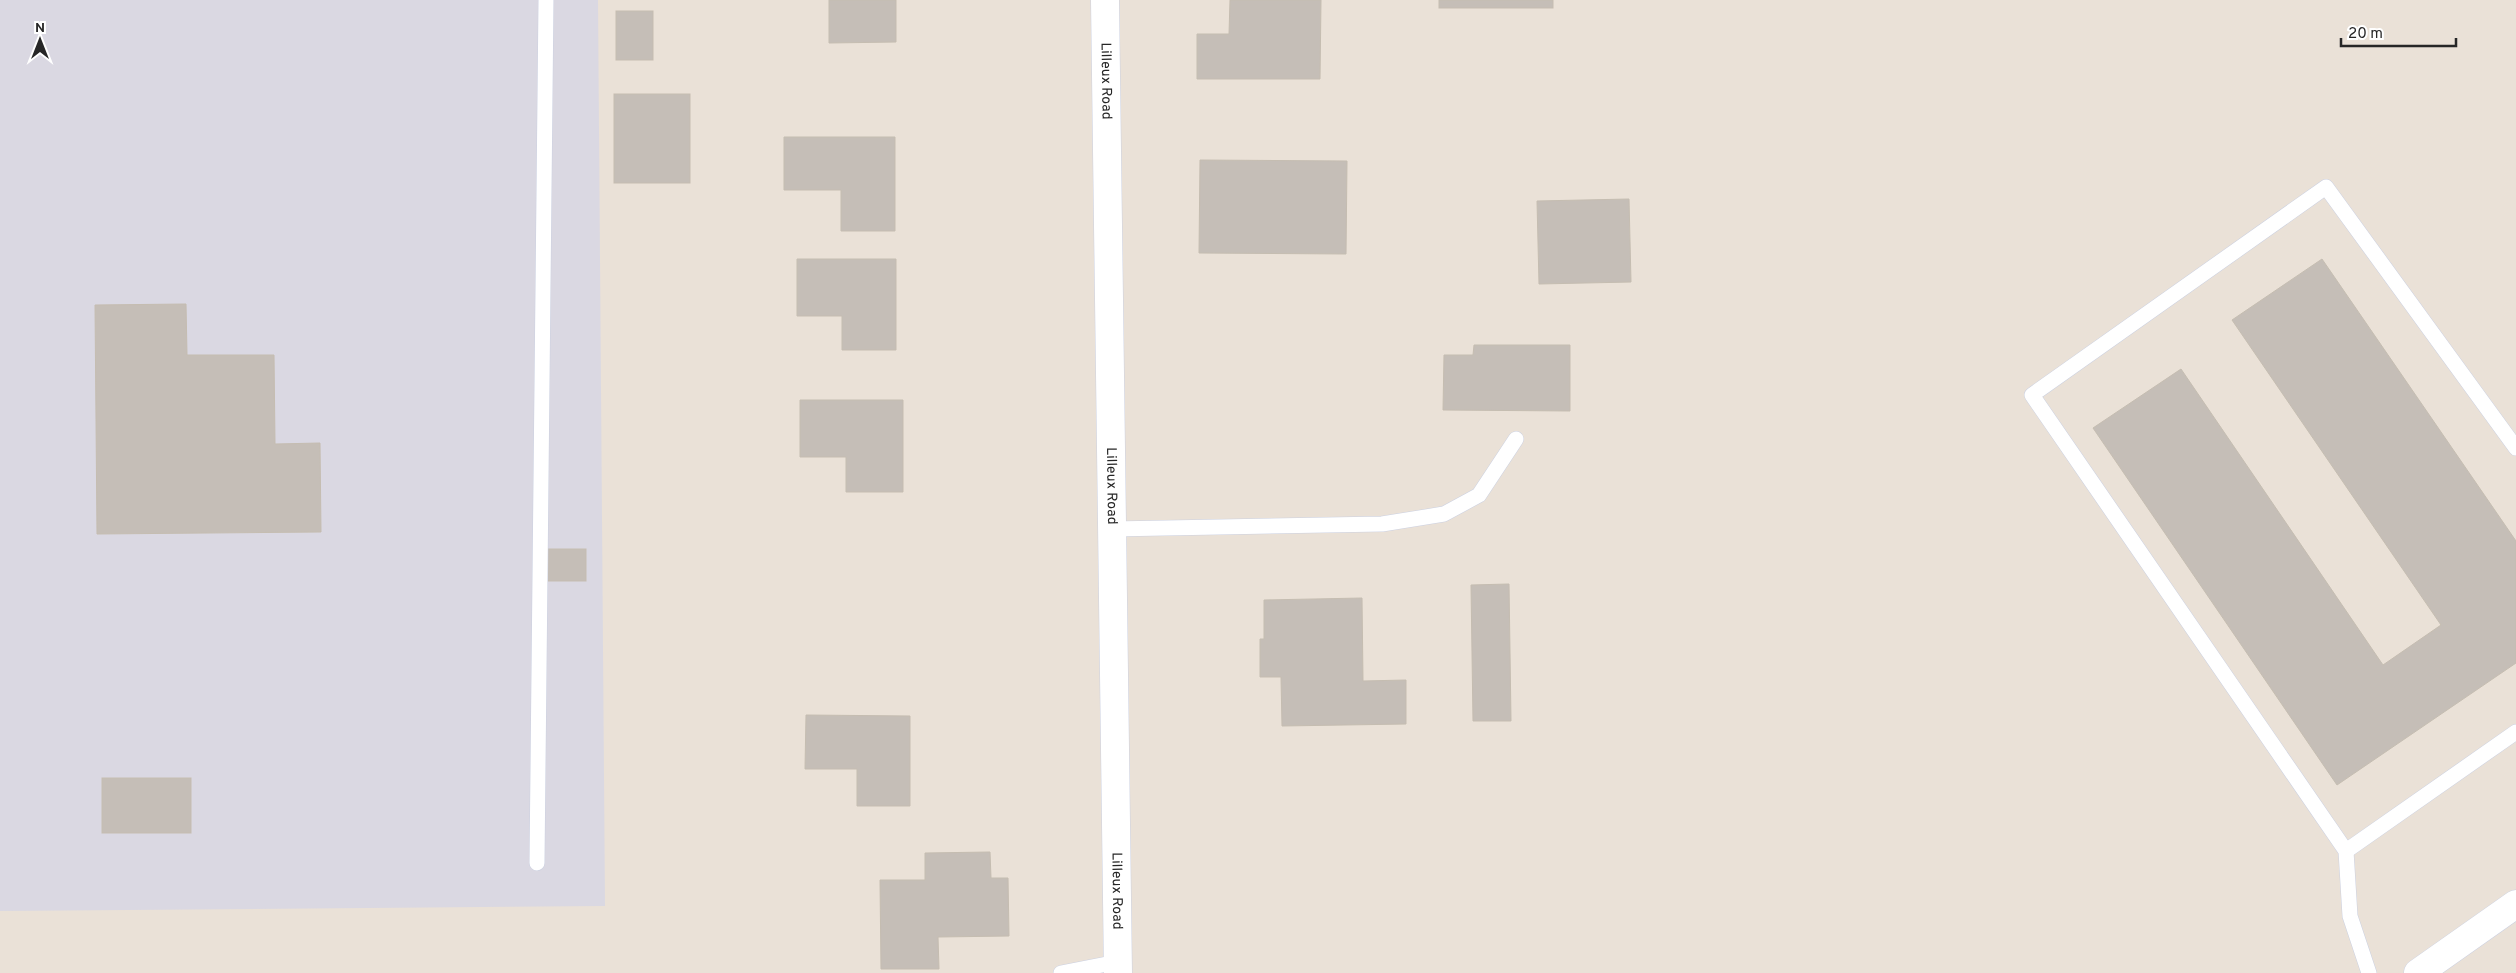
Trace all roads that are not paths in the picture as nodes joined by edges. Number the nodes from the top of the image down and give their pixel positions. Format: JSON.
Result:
{"nodes":[{"id":1,"x":546,"y":0,"type":"edge"},
{"id":2,"x":1105,"y":0,"type":"edge"},
{"id":3,"x":1516,"y":439,"type":"dead end"},
{"id":4,"x":2516,"y":448,"type":"edge"},
{"id":5,"x":1112,"y":529,"type":"junction"},
{"id":6,"x":2516,"y":732,"type":"edge"},
{"id":7,"x":2346,"y":851,"type":"junction"},
{"id":8,"x":537,"y":863,"type":"dead end"},
{"id":9,"x":2516,"y":904,"type":"edge"},
{"id":10,"x":1118,"y":968,"type":"edge"},
{"id":11,"x":1061,"y":973,"type":"edge"},
{"id":12,"x":2369,"y":973,"type":"edge"},
{"id":13,"x":2418,"y":973,"type":"edge"}],
"edges":[{"from":1,"to":8,"type":"lane"},
{"from":2,"to":5,"type":"street","name":"Lilleux Road"},
{"from":3,"to":5,"type":"lane"},
{"from":4,"to":7,"type":"lane"},
{"from":5,"to":10,"type":"street","name":"Lilleux Road"},
{"from":6,"to":7,"type":"lane"},
{"from":7,"to":12,"type":"lane"},
{"from":9,"to":13,"type":"street"},
{"from":10,"to":11,"type":"lane"}]}
